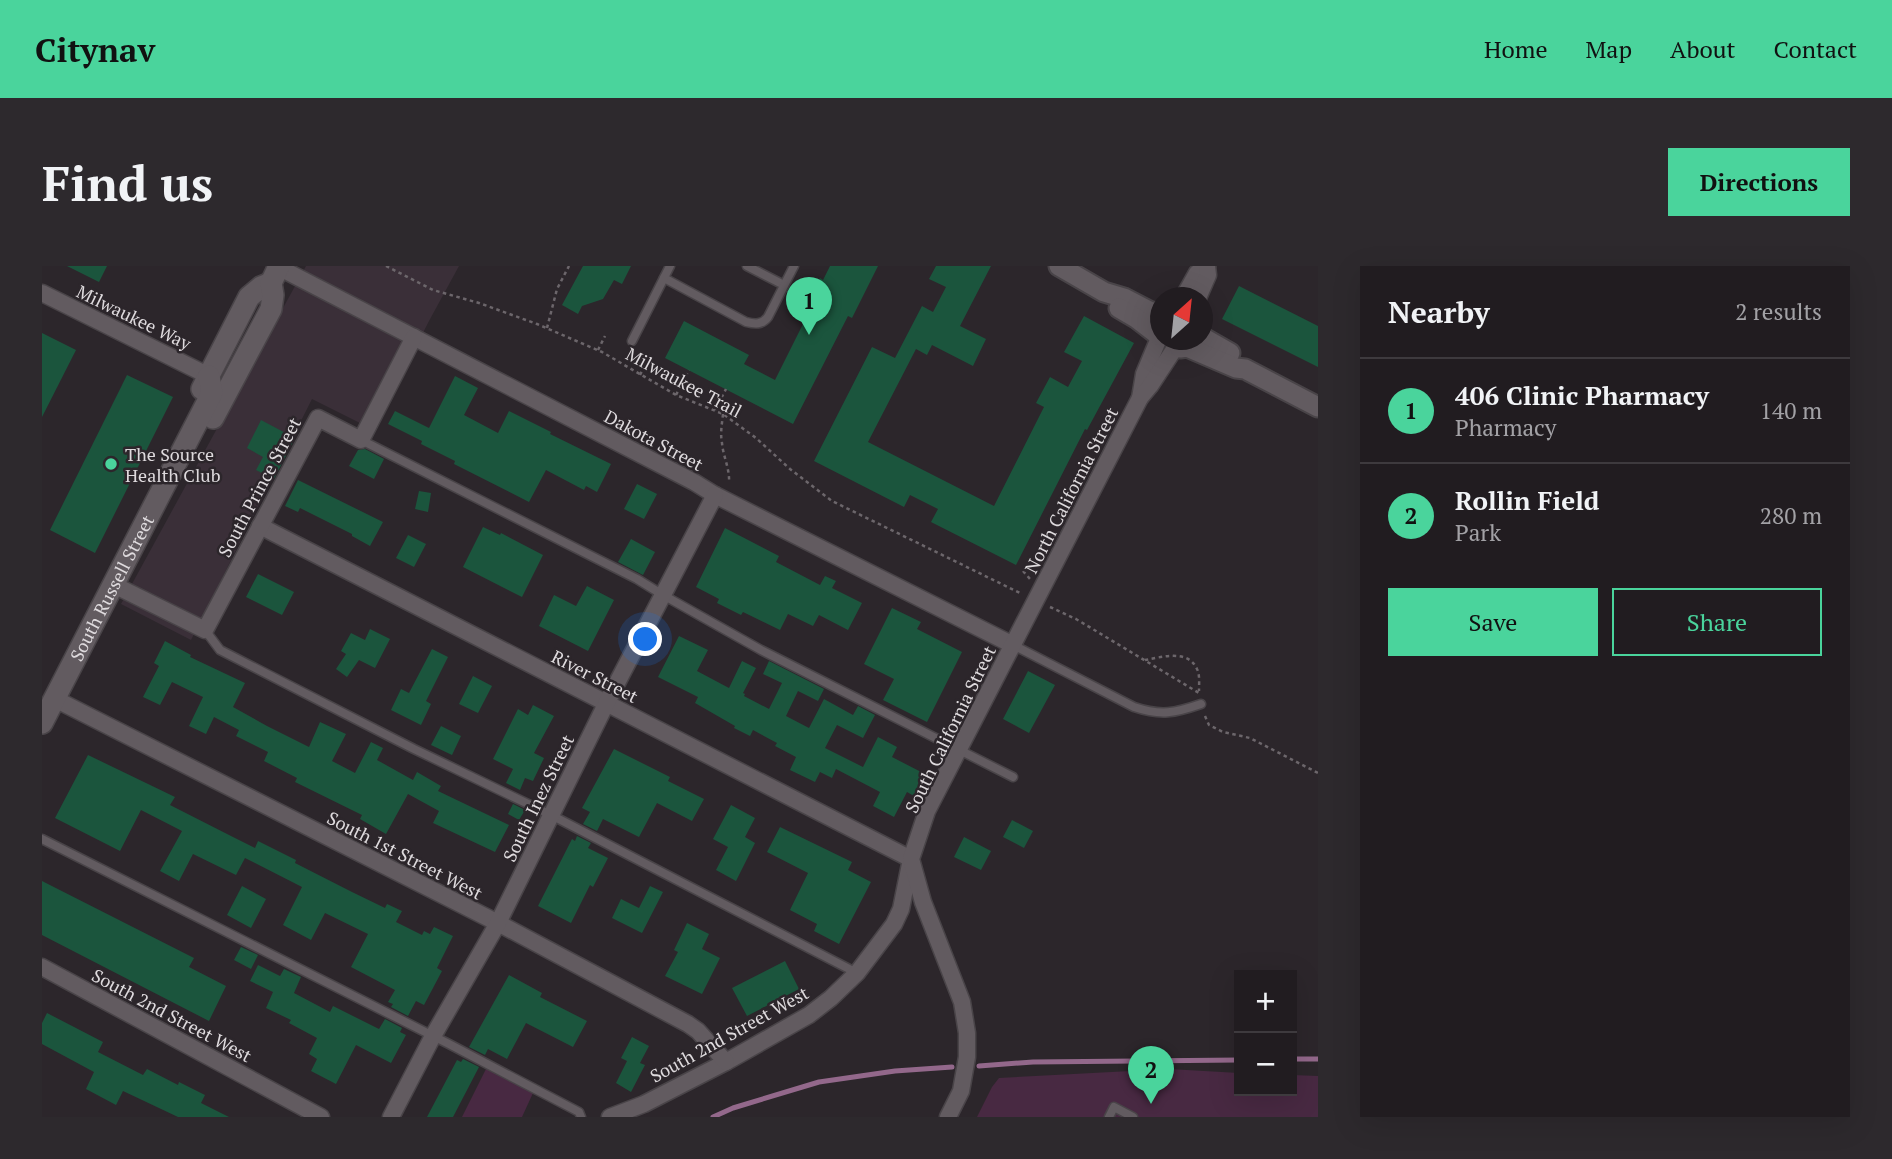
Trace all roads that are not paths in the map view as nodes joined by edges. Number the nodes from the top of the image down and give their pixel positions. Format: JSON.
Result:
{"nodes":[{"id":1,"x":670,"y":266,"type":"edge"},
{"id":2,"x":747,"y":266,"type":"edge"},
{"id":3,"x":794,"y":266,"type":"edge"},
{"id":4,"x":1059,"y":266,"type":"edge"},
{"id":5,"x":1207,"y":266,"type":"edge"},
{"id":6,"x":276,"y":272,"type":"edge"},
{"id":7,"x":664,"y":278,"type":"junction"},
{"id":8,"x":784,"y":285,"type":"junction"},
{"id":9,"x":1190,"y":287,"type":"edge"},
{"id":10,"x":1203,"y":287,"type":"edge"},
{"id":11,"x":1104,"y":292,"type":"junction"},
{"id":12,"x":42,"y":293,"type":"edge"},
{"id":13,"x":1150,"y":311,"type":"edge"},
{"id":14,"x":1150,"y":326,"type":"edge"},
{"id":15,"x":414,"y":337,"type":"junction"},
{"id":16,"x":632,"y":341,"type":"dead end"},
{"id":17,"x":1213,"y":343,"type":"edge"},
{"id":18,"x":1161,"y":350,"type":"edge"},
{"id":19,"x":1195,"y":350,"type":"edge"},
{"id":20,"x":1245,"y":369,"type":"junction"},
{"id":21,"x":209,"y":376,"type":"junction"},
{"id":22,"x":1318,"y":407,"type":"edge"},
{"id":23,"x":361,"y":440,"type":"junction"},
{"id":24,"x":182,"y":453,"type":"junction"},
{"id":25,"x":722,"y":491,"type":"junction"},
{"id":26,"x":260,"y":526,"type":"junction"},
{"id":27,"x":114,"y":585,"type":"junction"},
{"id":28,"x":663,"y":595,"type":"junction"},
{"id":29,"x":1035,"y":600,"type":"joint"},
{"id":30,"x":205,"y":630,"type":"junction"},
{"id":31,"x":1013,"y":645,"type":"junction"},
{"id":32,"x":55,"y":699,"type":"junction"},
{"id":33,"x":606,"y":704,"type":"junction"},
{"id":34,"x":1201,"y":704,"type":"road end"},
{"id":35,"x":42,"y":723,"type":"edge"},
{"id":36,"x":958,"y":750,"type":"junction"},
{"id":37,"x":1013,"y":777,"type":"dead end"},
{"id":38,"x":551,"y":815,"type":"junction"},
{"id":39,"x":42,"y":839,"type":"edge"},
{"id":40,"x":912,"y":859,"type":"junction"},
{"id":41,"x":498,"y":923,"type":"junction"},
{"id":42,"x":42,"y":967,"type":"edge"},
{"id":43,"x":857,"y":973,"type":"junction"},
{"id":44,"x":433,"y":1036,"type":"junction"},
{"id":45,"x":726,"y":1062,"type":"junction"},
{"id":46,"x":321,"y":1117,"type":"edge"},
{"id":47,"x":391,"y":1117,"type":"edge"},
{"id":48,"x":581,"y":1117,"type":"edge"},
{"id":49,"x":610,"y":1117,"type":"edge"},
{"id":50,"x":948,"y":1117,"type":"edge"},
{"id":51,"x":1109,"y":1117,"type":"edge"},
{"id":52,"x":1133,"y":1117,"type":"edge"}],
"edges":[{"from":1,"to":7,"type":"lane"},
{"from":2,"to":8,"type":"lane"},
{"from":3,"to":8,"type":"lane"},
{"from":4,"to":11,"type":"street"},
{"from":5,"to":9,"type":"street"},
{"from":5,"to":10,"type":"street"},
{"from":6,"to":15,"type":"street","name":"Dakota Street"},
{"from":6,"to":21,"type":"main road","name":"South Russell Street"},
{"from":6,"to":24,"type":"main road","name":"South Russell Street"},
{"from":7,"to":8,"type":"lane"},
{"from":7,"to":16,"type":"lane"},
{"from":11,"to":13,"type":"street"},
{"from":11,"to":14,"type":"street"},
{"from":12,"to":21,"type":"street","name":"Milwaukee Way"},
{"from":15,"to":23,"type":"street"},
{"from":15,"to":25,"type":"street","name":"Dakota Street"},
{"from":17,"to":20,"type":"street"},
{"from":18,"to":29,"type":"street","name":"North California Street"},
{"from":19,"to":20,"type":"street"},
{"from":20,"to":22,"type":"street"},
{"from":21,"to":24,"type":"main road","name":"South Russell Street"},
{"from":23,"to":26,"type":"street","name":"South Prince Street"},
{"from":23,"to":28,"type":"lane"},
{"from":24,"to":27,"type":"main road","name":"South Russell Street"},
{"from":25,"to":28,"type":"street","name":"South Inez Street"},
{"from":25,"to":31,"type":"street","name":"Dakota Street"},
{"from":26,"to":30,"type":"street","name":"South Prince Street"},
{"from":26,"to":33,"type":"street","name":"River Street"},
{"from":27,"to":30,"type":"street"},
{"from":27,"to":32,"type":"main road","name":"South Russell Street"},
{"from":28,"to":33,"type":"street","name":"South Inez Street"},
{"from":28,"to":36,"type":"lane"},
{"from":29,"to":31,"type":"street","name":"South California Street"},
{"from":30,"to":38,"type":"lane"},
{"from":31,"to":34,"type":"lane"},
{"from":31,"to":36,"type":"street","name":"South California Street"},
{"from":32,"to":35,"type":"main road","name":"South Russell Street"},
{"from":32,"to":41,"type":"street","name":"South 1st Street West"},
{"from":33,"to":38,"type":"street","name":"South Inez Street"},
{"from":33,"to":40,"type":"street","name":"River Street"},
{"from":36,"to":37,"type":"lane"},
{"from":36,"to":40,"type":"street","name":"South California Street"},
{"from":38,"to":41,"type":"street","name":"South Inez Street"},
{"from":38,"to":43,"type":"lane"},
{"from":39,"to":44,"type":"lane"},
{"from":40,"to":43,"type":"street","name":"South 2nd Street West"},
{"from":40,"to":50,"type":"street"},
{"from":41,"to":44,"type":"street","name":"South Inez Street"},
{"from":41,"to":45,"type":"street","name":"South 1st Street West"},
{"from":42,"to":46,"type":"street","name":"South 2nd Street West"},
{"from":43,"to":45,"type":"street","name":"South 2nd Street West"},
{"from":44,"to":47,"type":"street","name":"South Inez Street"},
{"from":44,"to":48,"type":"lane"},
{"from":45,"to":49,"type":"street","name":"South 2nd Street West"},
{"from":51,"to":52,"type":"lane"}]}
